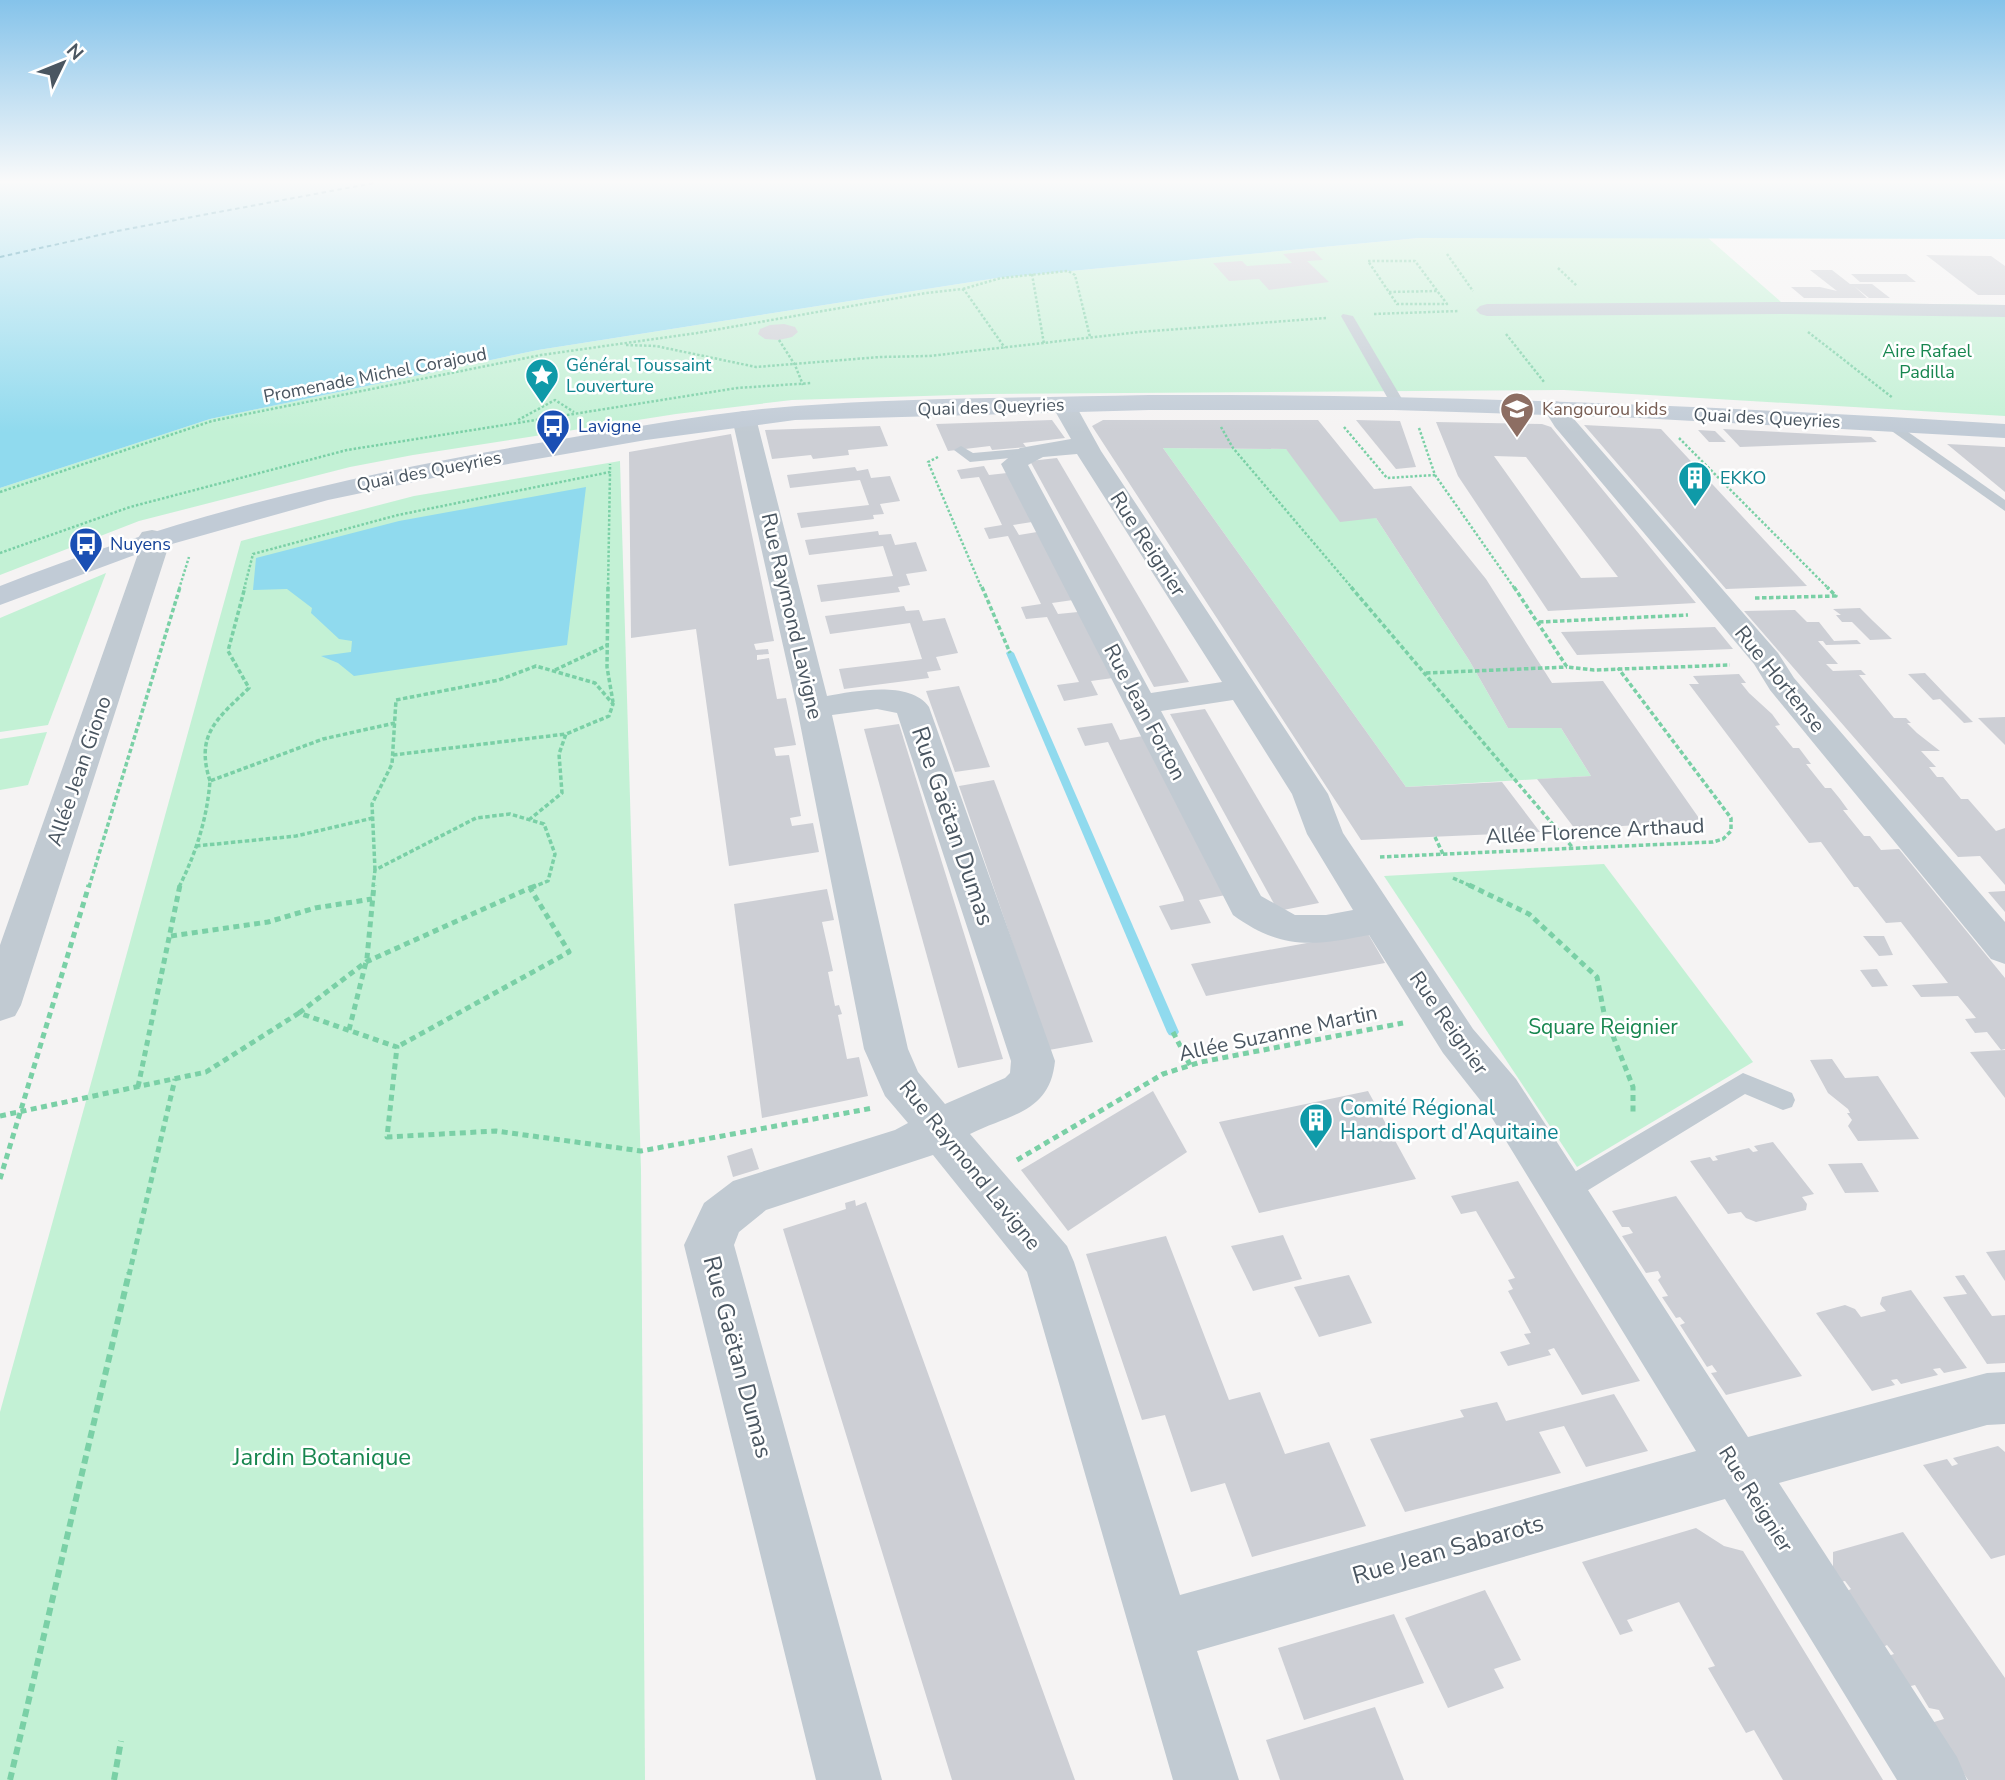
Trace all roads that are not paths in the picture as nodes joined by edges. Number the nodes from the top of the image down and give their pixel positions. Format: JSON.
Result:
{"nodes":[{"id":1,"x":1487,"y":310,"type":"road end"},
{"id":2,"x":2005,"y":311,"type":"edge"},
{"id":3,"x":1347,"y":316,"type":"road end"},
{"id":4,"x":1551,"y":397,"type":"junction"},
{"id":5,"x":1063,"y":404,"type":"junction"},
{"id":6,"x":1405,"y":404,"type":"junction"},
{"id":7,"x":743,"y":411,"type":"junction"},
{"id":8,"x":1891,"y":424,"type":"junction"},
{"id":9,"x":2005,"y":431,"type":"edge"},
{"id":10,"x":1087,"y":445,"type":"junction"},
{"id":11,"x":962,"y":452,"type":"road end"},
{"id":12,"x":1030,"y":452,"type":"junction"},
{"id":13,"x":2005,"y":507,"type":"edge"},
{"id":14,"x":147,"y":532,"type":"junction"},
{"id":15,"x":0,"y":596,"type":"edge"},
{"id":16,"x":1244,"y":689,"type":"junction"},
{"id":17,"x":1141,"y":704,"type":"junction"},
{"id":18,"x":814,"y":708,"type":"junction"},
{"id":19,"x":1379,"y":919,"type":"junction"},
{"id":20,"x":2005,"y":949,"type":"edge"},
{"id":21,"x":0,"y":1004,"type":"edge"},
{"id":22,"x":1783,"y":1100,"type":"dead end"},
{"id":23,"x":940,"y":1128,"type":"junction"},
{"id":24,"x":1563,"y":1192,"type":"junction"},
{"id":25,"x":2005,"y":1398,"type":"edge"},
{"id":26,"x":1736,"y":1468,"type":"junction"},
{"id":27,"x":1160,"y":1631,"type":"junction"},
{"id":28,"x":849,"y":1780,"type":"edge"},
{"id":29,"x":1206,"y":1780,"type":"edge"},
{"id":30,"x":1934,"y":1780,"type":"edge"}],
"edges":[{"from":1,"to":2,"type":"street"},
{"from":3,"to":6,"type":"lane"},
{"from":4,"to":6,"type":"main road","name":"Quai des Queyries"},
{"from":4,"to":8,"type":"main road","name":"Quai des Queyries"},
{"from":4,"to":20,"type":"street","name":"Rue Hortense"},
{"from":5,"to":6,"type":"main road","name":"Quai des Queyries"},
{"from":5,"to":7,"type":"main road","name":"Quai des Queyries"},
{"from":5,"to":10,"type":"street","name":"Rue Reignier"},
{"from":7,"to":14,"type":"main road","name":"Quai des Queyries"},
{"from":7,"to":18,"type":"street","name":"Rue Raymond Lavigne"},
{"from":8,"to":9,"type":"main road","name":"Quai des Queyries"},
{"from":8,"to":13,"type":"lane"},
{"from":10,"to":12,"type":"street"},
{"from":10,"to":16,"type":"street","name":"Rue Reignier"},
{"from":11,"to":12,"type":"lane"},
{"from":12,"to":17,"type":"street","name":"Rue Jean Forton"},
{"from":14,"to":15,"type":"main road","name":"Quai des Queyries"},
{"from":14,"to":21,"type":"street","name":"Allée Jean Giono"},
{"from":16,"to":17,"type":"street"},
{"from":16,"to":19,"type":"street","name":"Rue Reignier"},
{"from":17,"to":19,"type":"street","name":"Rue Jean Forton"},
{"from":18,"to":23,"type":"street","name":"Rue Raymond Lavigne"},
{"from":18,"to":23,"type":"street","name":"Rue Gaëtan Dumas"},
{"from":19,"to":24,"type":"street","name":"Rue Reignier"},
{"from":22,"to":24,"type":"lane"},
{"from":23,"to":27,"type":"street","name":"Rue Raymond Lavigne"},
{"from":23,"to":28,"type":"street","name":"Rue Gaëtan Dumas"},
{"from":24,"to":26,"type":"street","name":"Rue Reignier"},
{"from":25,"to":26,"type":"street","name":"Rue Jean Sabarots"},
{"from":26,"to":27,"type":"street","name":"Rue Jean Sabarots"},
{"from":26,"to":30,"type":"street","name":"Rue Reignier"},
{"from":27,"to":29,"type":"street","name":"Rue Raymond Lavigne"}]}
